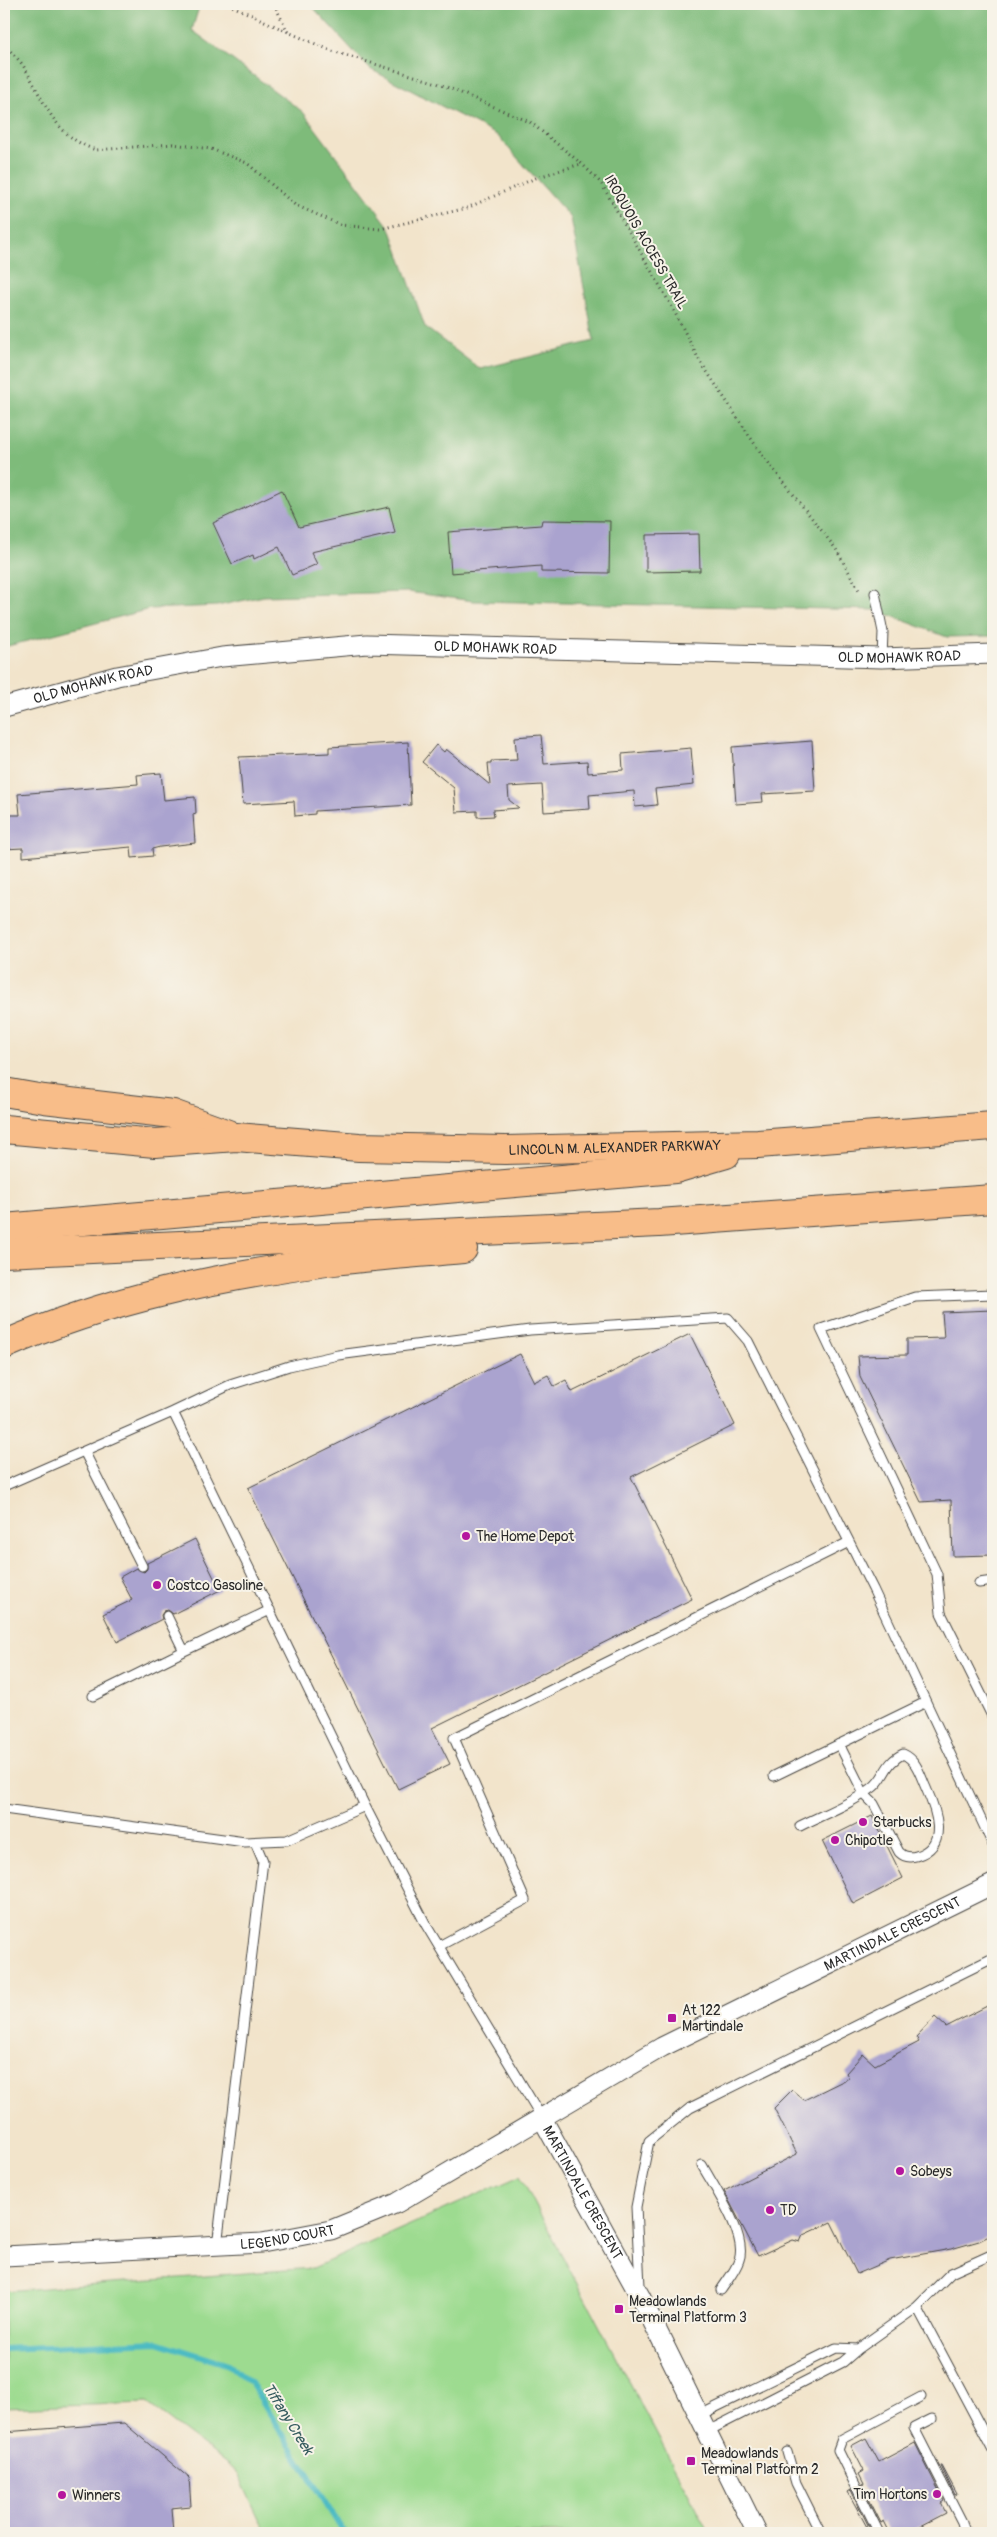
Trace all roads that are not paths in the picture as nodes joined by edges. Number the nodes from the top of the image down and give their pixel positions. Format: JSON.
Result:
{"nodes":[{"id":1,"x":875,"y":593,"type":"road end"},
{"id":2,"x":993,"y":654,"type":"edge"},
{"id":3,"x":882,"y":658,"type":"junction"},
{"id":4,"x":4,"y":707,"type":"edge"},
{"id":5,"x":4,"y":1092,"type":"edge"},
{"id":6,"x":993,"y":1126,"type":"edge"},
{"id":7,"x":4,"y":1129,"type":"edge"},
{"id":8,"x":236,"y":1137,"type":"junction"},
{"id":9,"x":758,"y":1144,"type":"junction"},
{"id":10,"x":993,"y":1199,"type":"edge"},
{"id":11,"x":737,"y":1218,"type":"junction"},
{"id":12,"x":4,"y":1228,"type":"edge"},
{"id":13,"x":4,"y":1253,"type":"edge"},
{"id":14,"x":993,"y":1294,"type":"edge"},
{"id":15,"x":4,"y":1345,"type":"edge"},
{"id":16,"x":173,"y":1412,"type":"junction"},
{"id":17,"x":84,"y":1451,"type":"junction"},
{"id":18,"x":4,"y":1486,"type":"edge"},
{"id":19,"x":849,"y":1542,"type":"junction"},
{"id":20,"x":142,"y":1566,"type":"dead end"},
{"id":21,"x":993,"y":1581,"type":"edge"},
{"id":22,"x":979,"y":1583,"type":"dead end"},
{"id":23,"x":270,"y":1610,"type":"junction"},
{"id":24,"x":167,"y":1616,"type":"dead end"},
{"id":25,"x":184,"y":1651,"type":"junction"},
{"id":26,"x":93,"y":1696,"type":"dead end"},
{"id":27,"x":926,"y":1702,"type":"junction"},
{"id":28,"x":993,"y":1718,"type":"edge"},
{"id":29,"x":839,"y":1744,"type":"junction"},
{"id":30,"x":774,"y":1776,"type":"dead end"},
{"id":31,"x":864,"y":1794,"type":"junction"},
{"id":32,"x":365,"y":1806,"type":"junction"},
{"id":33,"x":4,"y":1809,"type":"edge"},
{"id":34,"x":800,"y":1826,"type":"dead end"},
{"id":35,"x":255,"y":1842,"type":"junction"},
{"id":36,"x":993,"y":1845,"type":"edge"},
{"id":37,"x":993,"y":1884,"type":"edge"},
{"id":38,"x":439,"y":1946,"type":"junction"},
{"id":39,"x":993,"y":1958,"type":"edge"},
{"id":40,"x":542,"y":2118,"type":"junction"},
{"id":41,"x":702,"y":2165,"type":"dead end"},
{"id":42,"x":218,"y":2246,"type":"junction"},
{"id":43,"x":993,"y":2254,"type":"edge"},
{"id":44,"x":4,"y":2256,"type":"edge"},
{"id":45,"x":721,"y":2290,"type":"dead end"},
{"id":46,"x":640,"y":2296,"type":"junction"},
{"id":47,"x":916,"y":2307,"type":"junction"},
{"id":48,"x":858,"y":2349,"type":"junction"},
{"id":49,"x":921,"y":2397,"type":"dead end"},
{"id":50,"x":932,"y":2419,"type":"dead end"},
{"id":51,"x":704,"y":2423,"type":"junction"},
{"id":52,"x":993,"y":2450,"type":"edge"},
{"id":53,"x":786,"y":2452,"type":"dead end"},
{"id":54,"x":757,"y":2533,"type":"edge"},
{"id":55,"x":821,"y":2533,"type":"edge"},
{"id":56,"x":878,"y":2533,"type":"edge"},
{"id":57,"x":965,"y":2533,"type":"edge"}],
"edges":[{"from":1,"to":3,"type":"lane"},
{"from":2,"to":3,"type":"street","name":"OLD MOHAWK ROAD"},
{"from":3,"to":4,"type":"street","name":"OLD MOHAWK ROAD"},
{"from":5,"to":8,"type":"highway"},
{"from":6,"to":9,"type":"highway","name":"LINCOLN M. ALEXANDER PARKWAY"},
{"from":7,"to":8,"type":"highway"},
{"from":8,"to":9,"type":"highway","name":"LINCOLN M. ALEXANDER PARKWAY"},
{"from":9,"to":12,"type":"highway"},
{"from":10,"to":11,"type":"highway"},
{"from":11,"to":13,"type":"highway"},
{"from":11,"to":15,"type":"highway"},
{"from":14,"to":28,"type":"lane"},
{"from":16,"to":17,"type":"lane"},
{"from":16,"to":19,"type":"lane"},
{"from":16,"to":23,"type":"lane"},
{"from":17,"to":18,"type":"lane"},
{"from":17,"to":20,"type":"lane"},
{"from":19,"to":27,"type":"lane"},
{"from":19,"to":38,"type":"lane"},
{"from":21,"to":22,"type":"lane"},
{"from":23,"to":25,"type":"lane"},
{"from":23,"to":32,"type":"lane"},
{"from":24,"to":25,"type":"lane"},
{"from":25,"to":26,"type":"lane"},
{"from":27,"to":29,"type":"lane"},
{"from":27,"to":36,"type":"lane"},
{"from":29,"to":30,"type":"lane"},
{"from":29,"to":31,"type":"lane"},
{"from":31,"to":31,"type":"lane"},
{"from":31,"to":34,"type":"lane"},
{"from":32,"to":35,"type":"lane"},
{"from":32,"to":38,"type":"lane"},
{"from":33,"to":35,"type":"lane"},
{"from":35,"to":42,"type":"lane"},
{"from":37,"to":40,"type":"street","name":"MARTINDALE CRESCENT"},
{"from":38,"to":40,"type":"lane"},
{"from":39,"to":46,"type":"lane"},
{"from":40,"to":42,"type":"street","name":"LEGEND COURT"},
{"from":40,"to":46,"type":"street","name":"MARTINDALE CRESCENT"},
{"from":41,"to":45,"type":"lane"},
{"from":42,"to":44,"type":"street","name":"LEGEND COURT"},
{"from":43,"to":47,"type":"lane"},
{"from":46,"to":51,"type":"street","name":"MARTINDALE CRESCENT"},
{"from":47,"to":48,"type":"lane"},
{"from":47,"to":52,"type":"lane"},
{"from":48,"to":51,"type":"lane"},
{"from":48,"to":51,"type":"lane"},
{"from":49,"to":56,"type":"lane"},
{"from":50,"to":57,"type":"lane"},
{"from":51,"to":54,"type":"street","name":"MARTINDALE CRESCENT"},
{"from":53,"to":55,"type":"lane"}]}
